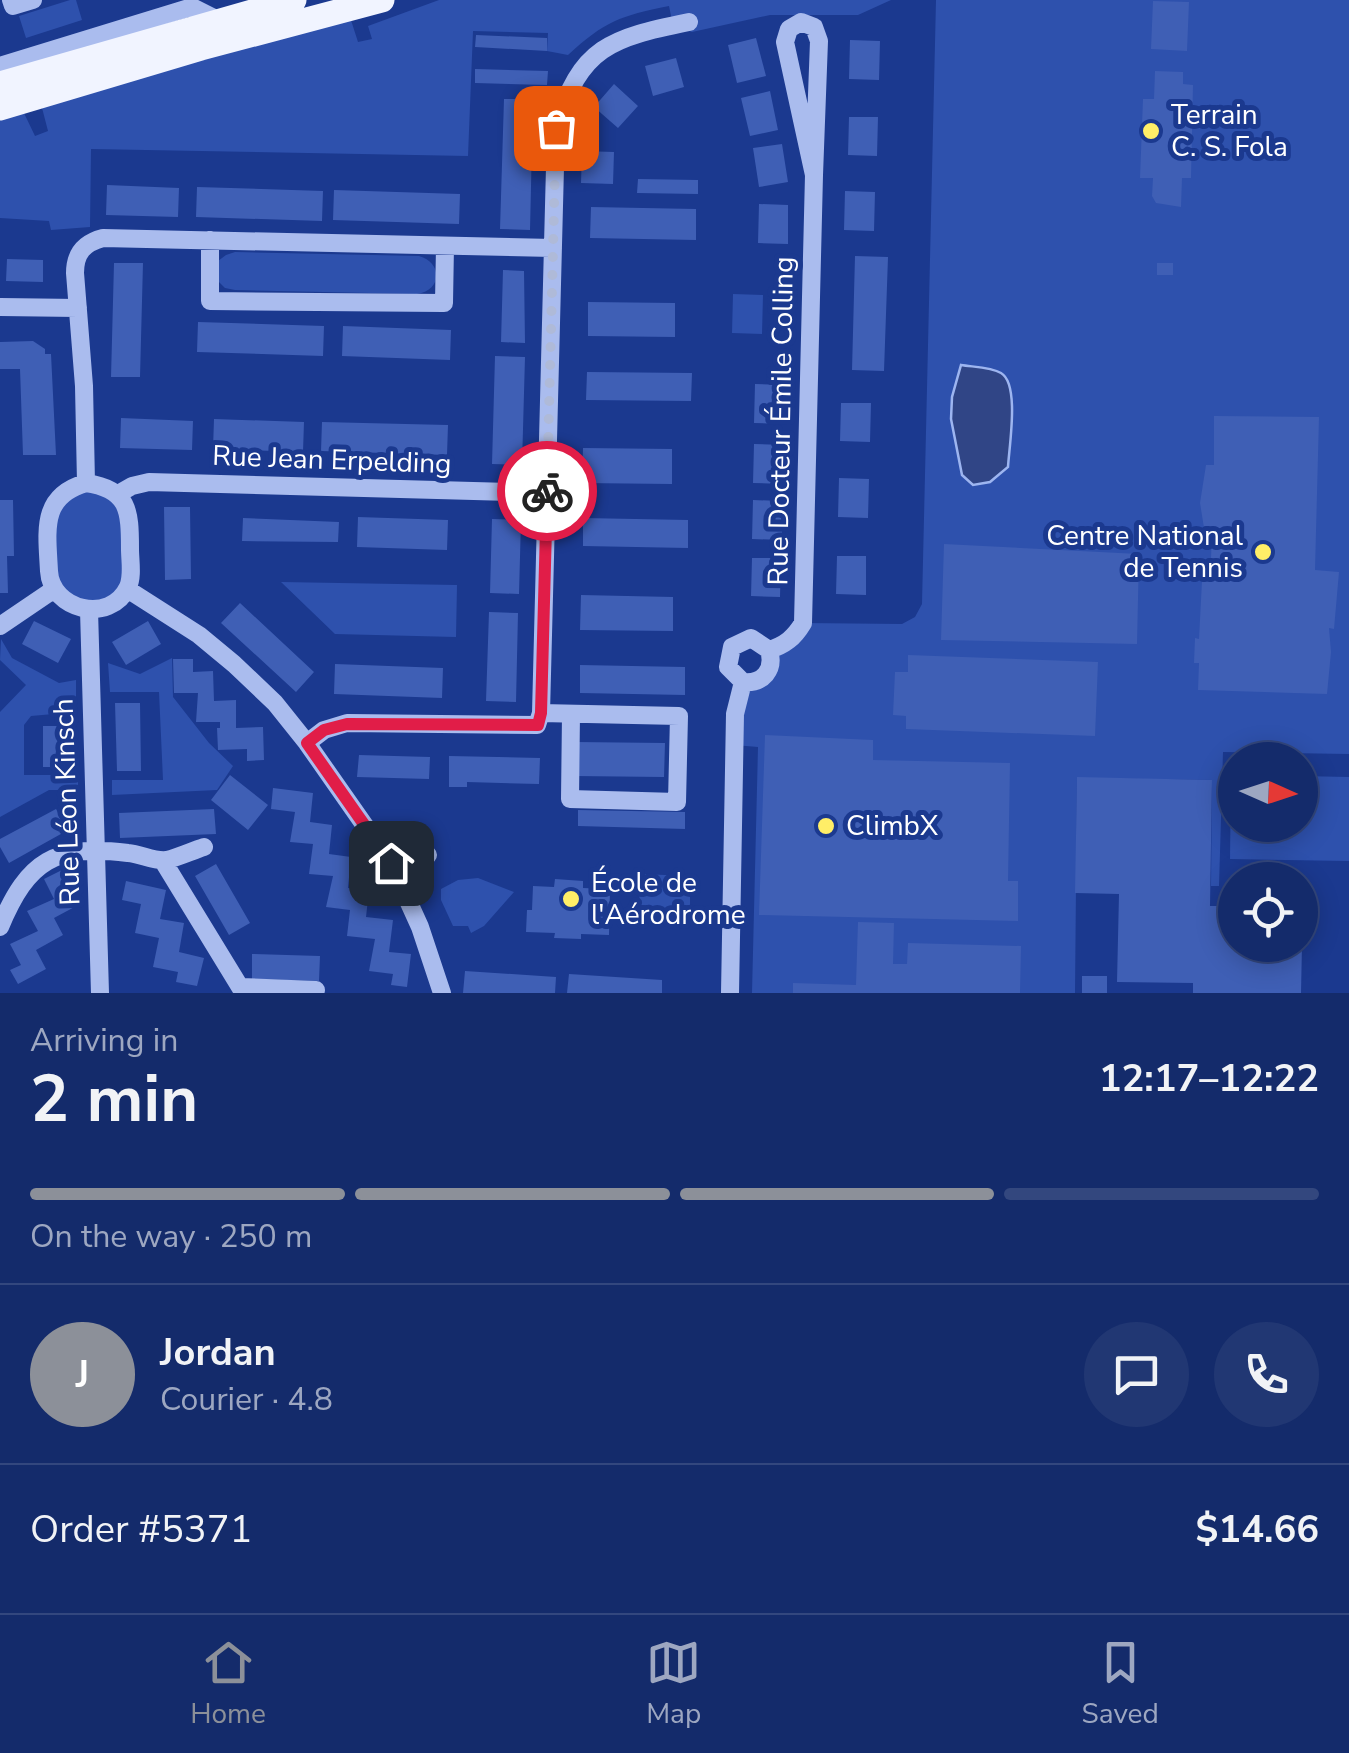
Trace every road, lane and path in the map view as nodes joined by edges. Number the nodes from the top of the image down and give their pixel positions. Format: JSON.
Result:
{"nodes":[{"id":1,"x":11,"y":0,"type":"edge"},
{"id":2,"x":33,"y":0,"type":"edge"},
{"id":3,"x":382,"y":0,"type":"edge"},
{"id":4,"x":299,"y":8,"type":"edge"},
{"id":5,"x":218,"y":20,"type":"junction"},
{"id":6,"x":690,"y":22,"type":"dead end"},
{"id":7,"x":0,"y":66,"type":"edge"},
{"id":8,"x":0,"y":84,"type":"edge"},
{"id":9,"x":0,"y":108,"type":"edge"},
{"id":10,"x":814,"y":175,"type":"junction"},
{"id":11,"x":210,"y":240,"type":"junction"},
{"id":12,"x":444,"y":246,"type":"junction"},
{"id":13,"x":553,"y":248,"type":"junction"},
{"id":14,"x":0,"y":307,"type":"edge"},
{"id":15,"x":78,"y":308,"type":"junction"},
{"id":16,"x":86,"y":483,"type":"junction"},
{"id":17,"x":547,"y":493,"type":"junction"},
{"id":18,"x":118,"y":494,"type":"junction"},
{"id":19,"x":128,"y":588,"type":"junction"},
{"id":20,"x":53,"y":590,"type":"junction"},
{"id":21,"x":90,"y":610,"type":"junction"},
{"id":22,"x":0,"y":626,"type":"edge"},
{"id":23,"x":769,"y":650,"type":"junction"},
{"id":24,"x":743,"y":682,"type":"junction"},
{"id":25,"x":571,"y":714,"type":"junction"},
{"id":26,"x":539,"y":719,"type":"junction"},
{"id":27,"x":307,"y":743,"type":"junction"},
{"id":28,"x":204,"y":847,"type":"dead end"},
{"id":29,"x":96,"y":852,"type":"junction"},
{"id":30,"x":428,"y":856,"type":"dead end"},
{"id":31,"x":163,"y":861,"type":"junction"},
{"id":32,"x":398,"y":876,"type":"junction"},
{"id":33,"x":0,"y":927,"type":"edge"},
{"id":34,"x":316,"y":990,"type":"dead end"},
{"id":35,"x":100,"y":993,"type":"edge"},
{"id":36,"x":442,"y":993,"type":"edge"},
{"id":37,"x":730,"y":993,"type":"edge"}],
"edges":[{"from":1,"to":2,"type":"street"},
{"from":3,"to":4,"type":"main road"},
{"from":4,"to":5,"type":"main road"},
{"from":4,"to":9,"type":"main road"},
{"from":5,"to":7,"type":"street"},
{"from":5,"to":8,"type":"main road"},
{"from":6,"to":13,"type":"street"},
{"from":10,"to":10,"type":"street","name":"Rue Docteur Émile Colling"},
{"from":10,"to":23,"type":"street","name":"Rue Docteur Émile Colling"},
{"from":11,"to":12,"type":"street"},
{"from":11,"to":12,"type":"street"},
{"from":11,"to":15,"type":"street"},
{"from":12,"to":13,"type":"street"},
{"from":13,"to":17,"type":"street"},
{"from":14,"to":15,"type":"street"},
{"from":15,"to":16,"type":"street"},
{"from":16,"to":18,"type":"street"},
{"from":16,"to":20,"type":"street"},
{"from":17,"to":18,"type":"street","name":"Rue Jean Erpelding"},
{"from":17,"to":26,"type":"street"},
{"from":18,"to":19,"type":"street"},
{"from":19,"to":21,"type":"street"},
{"from":19,"to":27,"type":"street"},
{"from":20,"to":21,"type":"street"},
{"from":20,"to":22,"type":"street"},
{"from":21,"to":29,"type":"street","name":"Rue Léon Kinsch"},
{"from":23,"to":24,"type":"street"},
{"from":23,"to":24,"type":"street"},
{"from":24,"to":37,"type":"street"},
{"from":25,"to":25,"type":"street"},
{"from":25,"to":26,"type":"street"},
{"from":26,"to":27,"type":"street"},
{"from":27,"to":32,"type":"street"},
{"from":28,"to":31,"type":"street"},
{"from":29,"to":31,"type":"street"},
{"from":29,"to":33,"type":"street"},
{"from":29,"to":35,"type":"street","name":"Rue Léon Kinsch"},
{"from":30,"to":32,"type":"street"},
{"from":31,"to":34,"type":"street"},
{"from":32,"to":36,"type":"street"}]}
